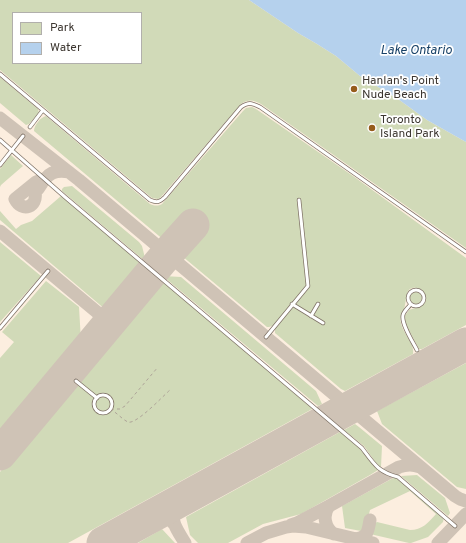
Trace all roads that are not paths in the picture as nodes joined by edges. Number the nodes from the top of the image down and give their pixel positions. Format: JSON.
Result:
{"nodes":[{"id":1,"x":0,"y":74,"type":"edge"},
{"id":2,"x":43,"y":110,"type":"junction"},
{"id":3,"x":30,"y":127,"type":"dead end"},
{"id":4,"x":23,"y":136,"type":"dead end"},
{"id":5,"x":0,"y":140,"type":"edge"},
{"id":6,"x":12,"y":150,"type":"junction"},
{"id":7,"x":0,"y":165,"type":"edge"},
{"id":8,"x":299,"y":200,"type":"dead end"},
{"id":9,"x":466,"y":252,"type":"edge"},
{"id":10,"x":48,"y":271,"type":"dead end"},
{"id":11,"x":292,"y":304,"type":"junction"},
{"id":12,"x":318,"y":304,"type":"dead end"},
{"id":13,"x":410,"y":305,"type":"junction"},
{"id":14,"x":311,"y":316,"type":"junction"},
{"id":15,"x":323,"y":324,"type":"dead end"},
{"id":16,"x":0,"y":328,"type":"edge"},
{"id":17,"x":266,"y":338,"type":"dead end"},
{"id":18,"x":417,"y":350,"type":"dead end"},
{"id":19,"x":76,"y":381,"type":"dead end"},
{"id":20,"x":97,"y":398,"type":"junction"},
{"id":21,"x":455,"y":526,"type":"dead end"}],
"edges":[{"from":1,"to":2,"type":"lane"},
{"from":2,"to":3,"type":"lane"},
{"from":2,"to":9,"type":"lane"},
{"from":4,"to":6,"type":"lane"},
{"from":5,"to":6,"type":"lane"},
{"from":6,"to":7,"type":"lane"},
{"from":6,"to":21,"type":"lane"},
{"from":8,"to":11,"type":"lane"},
{"from":10,"to":16,"type":"lane"},
{"from":11,"to":14,"type":"lane"},
{"from":11,"to":17,"type":"lane"},
{"from":12,"to":14,"type":"lane"},
{"from":13,"to":13,"type":"lane"},
{"from":13,"to":18,"type":"lane"},
{"from":14,"to":15,"type":"lane"},
{"from":19,"to":20,"type":"lane"},
{"from":20,"to":20,"type":"lane"}]}
